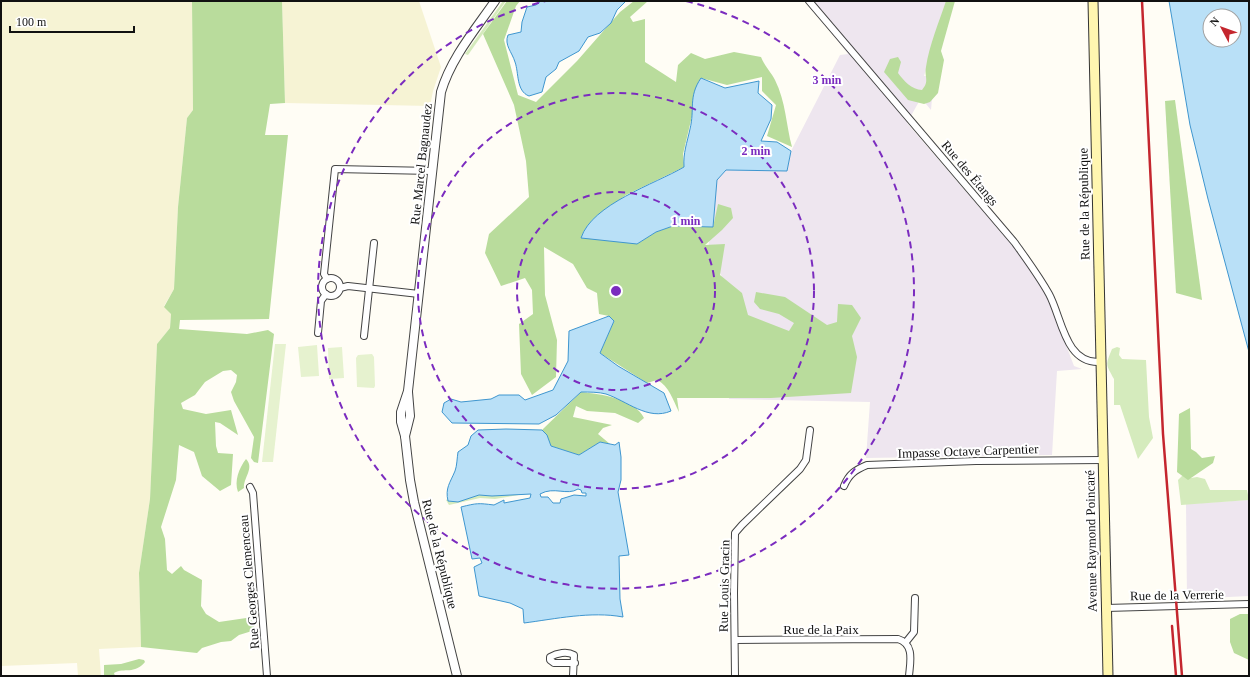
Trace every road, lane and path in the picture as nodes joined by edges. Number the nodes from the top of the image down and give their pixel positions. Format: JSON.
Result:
{"nodes":[{"id":1,"x":495,"y":1,"type":"edge"},
{"id":2,"x":809,"y":1,"type":"edge"},
{"id":3,"x":1092,"y":1,"type":"edge"},
{"id":4,"x":432,"y":171,"type":"junction"},
{"id":5,"x":374,"y":243,"type":"dead end"},
{"id":6,"x":327,"y":279,"type":"junction"},
{"id":7,"x":340,"y":288,"type":"junction"},
{"id":8,"x":369,"y":288,"type":"junction"},
{"id":9,"x":326,"y":294,"type":"junction"},
{"id":10,"x":419,"y":294,"type":"junction"},
{"id":11,"x":318,"y":333,"type":"dead end"},
{"id":12,"x":364,"y":336,"type":"dead end"},
{"id":13,"x":413,"y":345,"type":"joint"},
{"id":14,"x":1100,"y":362,"type":"junction"},
{"id":15,"x":1101,"y":406,"type":"joint"},
{"id":16,"x":810,"y":430,"type":"dead end"},
{"id":17,"x":1102,"y":460,"type":"junction"},
{"id":18,"x":844,"y":486,"type":"dead end"},
{"id":19,"x":250,"y":487,"type":"dead end"},
{"id":20,"x":915,"y":598,"type":"dead end"},
{"id":21,"x":1249,"y":604,"type":"edge"},
{"id":22,"x":1106,"y":608,"type":"junction"},
{"id":23,"x":735,"y":640,"type":"junction"},
{"id":24,"x":906,"y":642,"type":"junction"},
{"id":25,"x":575,"y":663,"type":"dead end"},
{"id":26,"x":267,"y":676,"type":"edge"},
{"id":27,"x":457,"y":676,"type":"edge"},
{"id":28,"x":573,"y":676,"type":"edge"},
{"id":29,"x":735,"y":676,"type":"edge"},
{"id":30,"x":909,"y":676,"type":"edge"},
{"id":31,"x":1108,"y":676,"type":"edge"}],
"edges":[{"from":1,"to":4,"type":"street","name":"Rue Marcel Bagnaudez"},
{"from":2,"to":14,"type":"street","name":"Rue des Étangs"},
{"from":3,"to":14,"type":"main road","name":"Rue de la République"},
{"from":4,"to":6,"type":"street"},
{"from":4,"to":10,"type":"street","name":"Rue Marcel Bagnaudez"},
{"from":5,"to":8,"type":"street"},
{"from":6,"to":7,"type":"street"},
{"from":6,"to":9,"type":"street"},
{"from":7,"to":8,"type":"street"},
{"from":7,"to":9,"type":"street"},
{"from":8,"to":10,"type":"street"},
{"from":8,"to":12,"type":"street"},
{"from":9,"to":11,"type":"street"},
{"from":10,"to":13,"type":"street","name":"Rue Marcel Bagnaudez"},
{"from":13,"to":27,"type":"street","name":"Rue de la République"},
{"from":14,"to":15,"type":"main road","name":"Rue de la République"},
{"from":15,"to":17,"type":"main road","name":"Avenue Raymond Poincaré"},
{"from":16,"to":23,"type":"street","name":"Rue Louis Gracin"},
{"from":17,"to":18,"type":"street","name":"Impasse Octave Carpentier"},
{"from":17,"to":22,"type":"main road","name":"Avenue Raymond Poincaré"},
{"from":19,"to":26,"type":"street","name":"Rue Georges Clemenceau"},
{"from":20,"to":24,"type":"street"},
{"from":21,"to":22,"type":"street","name":"Rue de la Verrerie"},
{"from":22,"to":31,"type":"main road","name":"Avenue Raymond Poincaré"},
{"from":23,"to":24,"type":"street","name":"Rue de la Paix"},
{"from":23,"to":29,"type":"street","name":"Rue Louis Gracin"},
{"from":24,"to":30,"type":"street"},
{"from":25,"to":28,"type":"street"}]}
